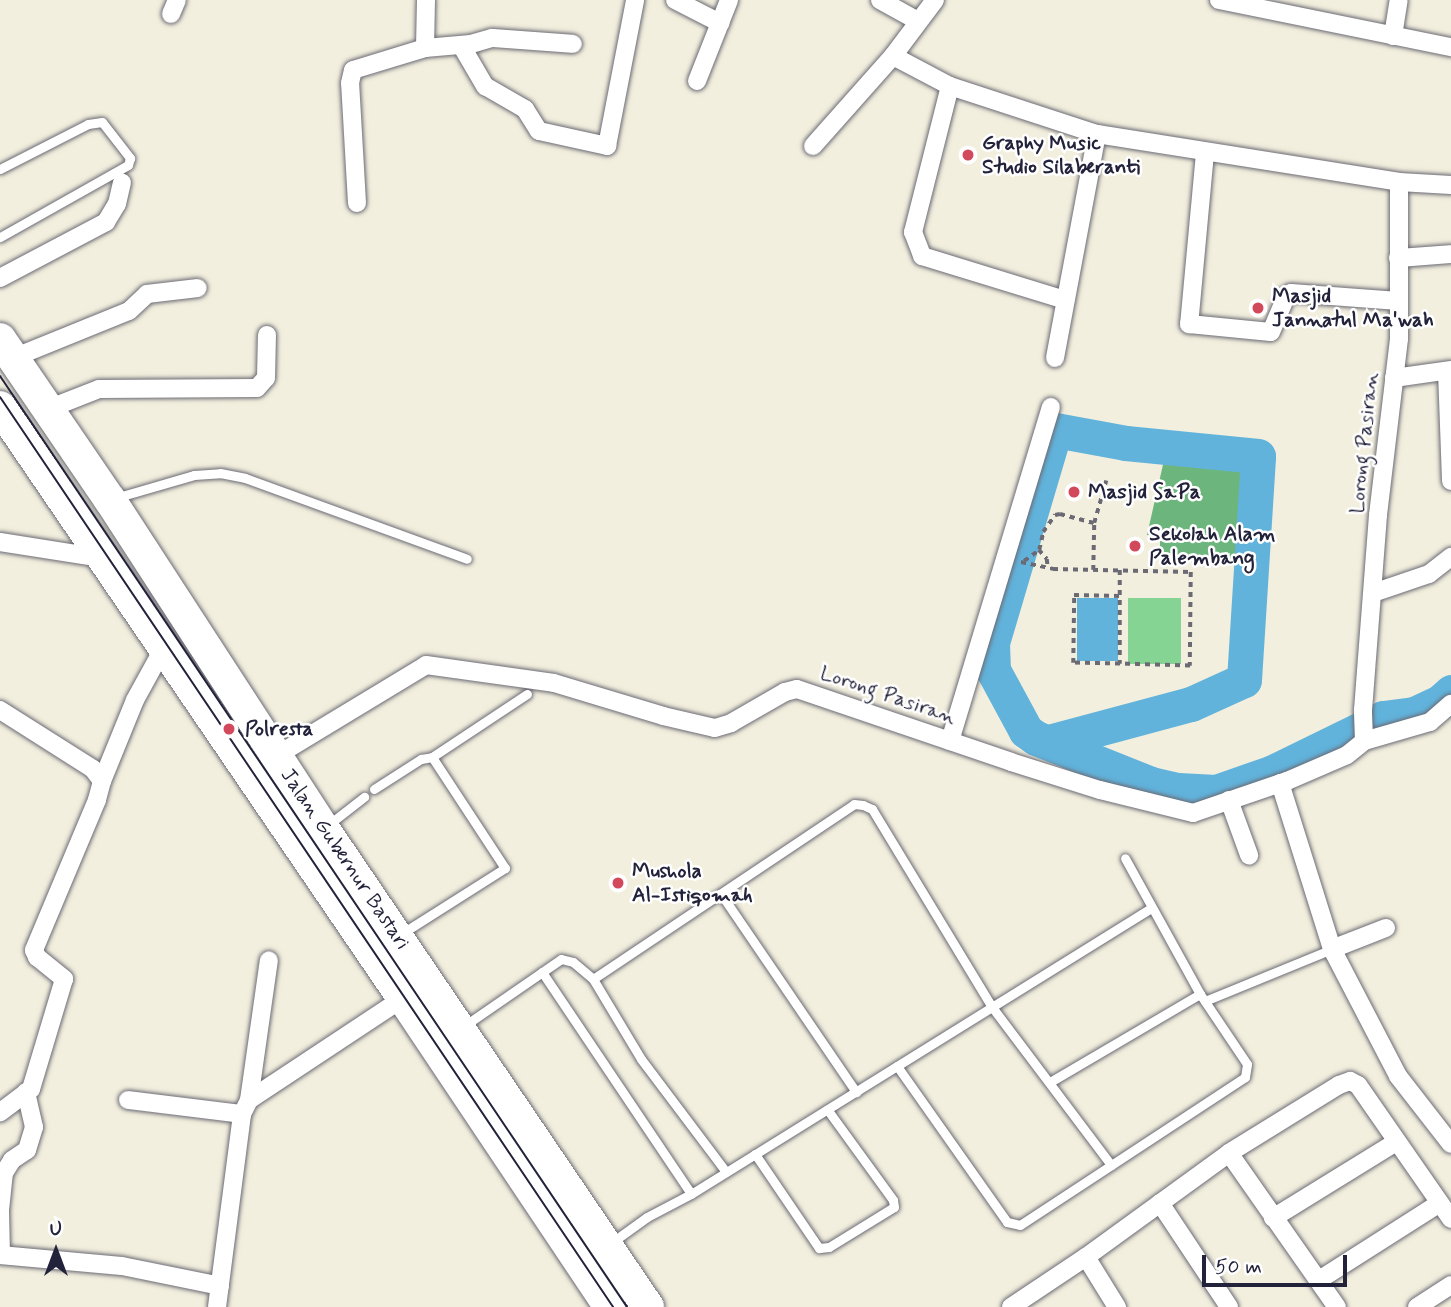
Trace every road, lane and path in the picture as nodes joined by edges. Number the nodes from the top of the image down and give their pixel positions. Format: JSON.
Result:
{"nodes":[{"id":1,"x":426,"y":0,"type":"edge"},
{"id":2,"x":635,"y":0,"type":"edge"},
{"id":3,"x":675,"y":0,"type":"edge"},
{"id":4,"x":729,"y":0,"type":"edge"},
{"id":5,"x":880,"y":0,"type":"edge"},
{"id":6,"x":935,"y":0,"type":"edge"},
{"id":7,"x":1219,"y":0,"type":"edge"},
{"id":8,"x":1399,"y":0,"type":"edge"},
{"id":9,"x":918,"y":21,"type":"junction"},
{"id":10,"x":720,"y":23,"type":"junction"},
{"id":11,"x":1393,"y":36,"type":"junction"},
{"id":12,"x":573,"y":44,"type":"dead end"},
{"id":13,"x":461,"y":45,"type":"junction"},
{"id":14,"x":1451,"y":47,"type":"edge"},
{"id":15,"x":425,"y":48,"type":"junction"},
{"id":16,"x":893,"y":56,"type":"junction"},
{"id":17,"x":697,"y":81,"type":"dead end"},
{"id":18,"x":950,"y":86,"type":"junction"},
{"id":19,"x":1097,"y":134,"type":"junction"},
{"id":20,"x":813,"y":146,"type":"dead end"},
{"id":21,"x":1205,"y":153,"type":"junction"},
{"id":22,"x":0,"y":169,"type":"edge"},
{"id":23,"x":1399,"y":182,"type":"junction"},
{"id":24,"x":122,"y":183,"type":"dead end"},
{"id":25,"x":1451,"y":185,"type":"edge"},
{"id":26,"x":357,"y":204,"type":"dead end"},
{"id":27,"x":0,"y":237,"type":"edge"},
{"id":28,"x":1451,"y":254,"type":"edge"},
{"id":29,"x":1398,"y":258,"type":"junction"},
{"id":30,"x":0,"y":278,"type":"edge"},
{"id":31,"x":198,"y":288,"type":"dead end"},
{"id":32,"x":1065,"y":300,"type":"junction"},
{"id":33,"x":1399,"y":301,"type":"junction"},
{"id":34,"x":267,"y":335,"type":"dead end"},
{"id":35,"x":6,"y":349,"type":"edge"},
{"id":36,"x":1055,"y":358,"type":"dead end"},
{"id":37,"x":1449,"y":370,"type":"edge"},
{"id":38,"x":1394,"y":378,"type":"junction"},
{"id":39,"x":0,"y":407,"type":"edge"},
{"id":40,"x":1051,"y":407,"type":"dead end"},
{"id":41,"x":48,"y":409,"type":"junction"},
{"id":42,"x":82,"y":460,"type":"junction"},
{"id":43,"x":49,"y":481,"type":"junction"},
{"id":44,"x":1106,"y":481,"type":"dead end"},
{"id":45,"x":1451,"y":481,"type":"edge"},
{"id":46,"x":110,"y":500,"type":"junction"},
{"id":47,"x":1094,"y":523,"type":"junction"},
{"id":48,"x":0,"y":542,"type":"edge"},
{"id":49,"x":1038,"y":550,"type":"junction"},
{"id":50,"x":1451,"y":557,"type":"edge"},
{"id":51,"x":101,"y":558,"type":"junction"},
{"id":52,"x":467,"y":559,"type":"dead end"},
{"id":53,"x":1048,"y":569,"type":"junction"},
{"id":54,"x":1093,"y":570,"type":"junction"},
{"id":55,"x":1120,"y":570,"type":"junction"},
{"id":56,"x":1373,"y":593,"type":"junction"},
{"id":57,"x":1120,"y":596,"type":"junction"},
{"id":58,"x":163,"y":649,"type":"junction"},
{"id":59,"x":1120,"y":664,"type":"junction"},
{"id":60,"x":527,"y":694,"type":"dead end"},
{"id":61,"x":1451,"y":704,"type":"edge"},
{"id":62,"x":0,"y":710,"type":"edge"},
{"id":63,"x":1364,"y":735,"type":"junction"},
{"id":64,"x":950,"y":741,"type":"junction"},
{"id":65,"x":276,"y":755,"type":"junction"},
{"id":66,"x":432,"y":757,"type":"junction"},
{"id":67,"x":102,"y":781,"type":"junction"},
{"id":68,"x":1280,"y":783,"type":"junction"},
{"id":69,"x":374,"y":789,"type":"dead end"},
{"id":70,"x":364,"y":797,"type":"dead end"},
{"id":71,"x":1229,"y":800,"type":"junction"},
{"id":72,"x":323,"y":828,"type":"junction"},
{"id":73,"x":1249,"y":855,"type":"dead end"},
{"id":74,"x":1125,"y":858,"type":"dead end"},
{"id":75,"x":721,"y":894,"type":"junction"},
{"id":76,"x":1151,"y":908,"type":"junction"},
{"id":77,"x":1386,"y":928,"type":"dead end"},
{"id":78,"x":397,"y":937,"type":"junction"},
{"id":79,"x":1332,"y":949,"type":"junction"},
{"id":80,"x":269,"y":960,"type":"dead end"},
{"id":81,"x":541,"y":972,"type":"junction"},
{"id":82,"x":593,"y":979,"type":"junction"},
{"id":83,"x":403,"y":998,"type":"junction"},
{"id":84,"x":1203,"y":998,"type":"junction"},
{"id":85,"x":992,"y":1007,"type":"junction"},
{"id":86,"x":460,"y":1029,"type":"junction"},
{"id":87,"x":897,"y":1066,"type":"junction"},
{"id":88,"x":1050,"y":1082,"type":"junction"},
{"id":89,"x":26,"y":1092,"type":"junction"},
{"id":90,"x":856,"y":1092,"type":"junction"},
{"id":91,"x":128,"y":1100,"type":"dead end"},
{"id":92,"x":245,"y":1107,"type":"junction"},
{"id":93,"x":827,"y":1109,"type":"junction"},
{"id":94,"x":0,"y":1112,"type":"edge"},
{"id":95,"x":1396,"y":1142,"type":"junction"},
{"id":96,"x":1451,"y":1144,"type":"edge"},
{"id":97,"x":1229,"y":1153,"type":"junction"},
{"id":98,"x":755,"y":1154,"type":"junction"},
{"id":99,"x":1111,"y":1164,"type":"junction"},
{"id":100,"x":726,"y":1172,"type":"junction"},
{"id":101,"x":691,"y":1194,"type":"junction"},
{"id":102,"x":1160,"y":1203,"type":"junction"},
{"id":103,"x":1440,"y":1203,"type":"junction"},
{"id":104,"x":1273,"y":1218,"type":"junction"},
{"id":105,"x":1451,"y":1219,"type":"edge"},
{"id":106,"x":597,"y":1250,"type":"junction"},
{"id":107,"x":1,"y":1255,"type":"edge"},
{"id":108,"x":1086,"y":1257,"type":"junction"},
{"id":109,"x":1319,"y":1280,"type":"junction"},
{"id":110,"x":1451,"y":1285,"type":"edge"},
{"id":111,"x":220,"y":1286,"type":"junction"},
{"id":112,"x":217,"y":1307,"type":"edge"},
{"id":113,"x":610,"y":1307,"type":"edge"},
{"id":114,"x":648,"y":1307,"type":"edge"},
{"id":115,"x":1012,"y":1307,"type":"edge"},
{"id":116,"x":1117,"y":1307,"type":"edge"},
{"id":117,"x":1229,"y":1307,"type":"edge"},
{"id":118,"x":1338,"y":1307,"type":"edge"},
{"id":119,"x":1417,"y":1307,"type":"edge"}],
"edges":[{"from":1,"to":15,"type":"street"},
{"from":2,"to":13,"type":"street"},
{"from":3,"to":10,"type":"street"},
{"from":4,"to":10,"type":"street"},
{"from":5,"to":9,"type":"street"},
{"from":6,"to":9,"type":"street"},
{"from":7,"to":11,"type":"street"},
{"from":8,"to":11,"type":"street"},
{"from":9,"to":16,"type":"street"},
{"from":10,"to":17,"type":"street"},
{"from":11,"to":14,"type":"street"},
{"from":12,"to":13,"type":"street"},
{"from":13,"to":15,"type":"street"},
{"from":15,"to":26,"type":"street"},
{"from":16,"to":18,"type":"street"},
{"from":16,"to":20,"type":"street"},
{"from":18,"to":19,"type":"street"},
{"from":18,"to":32,"type":"street"},
{"from":19,"to":21,"type":"street"},
{"from":19,"to":32,"type":"street"},
{"from":21,"to":23,"type":"street"},
{"from":21,"to":33,"type":"street"},
{"from":22,"to":27,"type":"lane"},
{"from":23,"to":25,"type":"street"},
{"from":23,"to":29,"type":"street","name":"Lorong Pasiran"},
{"from":24,"to":30,"type":"street"},
{"from":28,"to":29,"type":"street"},
{"from":29,"to":33,"type":"street","name":"Lorong Pasiran"},
{"from":31,"to":35,"type":"street"},
{"from":32,"to":36,"type":"street"},
{"from":33,"to":38,"type":"street","name":"Lorong Pasiran"},
{"from":34,"to":41,"type":"street"},
{"from":35,"to":41,"type":"highway","name":"Jalan Gubernur Bastari"},
{"from":37,"to":38,"type":"street"},
{"from":37,"to":45,"type":"street"},
{"from":38,"to":56,"type":"street","name":"Lorong Pasiran"},
{"from":39,"to":43,"type":"highway","name":"Jalan Gubernur Bastari"},
{"from":40,"to":64,"type":"street"},
{"from":41,"to":42,"type":"highway","name":"Jalan Gubernur Bastari"},
{"from":42,"to":43,"type":"highway"},
{"from":42,"to":46,"type":"highway","name":"Jalan Gubernur Bastari"},
{"from":43,"to":51,"type":"highway","name":"Jalan Gubernur Bastari"},
{"from":44,"to":47,"type":"path"},
{"from":46,"to":52,"type":"lane"},
{"from":46,"to":65,"type":"highway","name":"Jalan Gubernur Bastari"},
{"from":47,"to":49,"type":"path"},
{"from":47,"to":54,"type":"path"},
{"from":48,"to":51,"type":"street"},
{"from":49,"to":53,"type":"path"},
{"from":49,"to":53,"type":"path"},
{"from":50,"to":56,"type":"street"},
{"from":51,"to":58,"type":"highway","name":"Jalan Gubernur Bastari"},
{"from":53,"to":54,"type":"path"},
{"from":54,"to":55,"type":"path"},
{"from":55,"to":57,"type":"path"},
{"from":55,"to":59,"type":"path"},
{"from":56,"to":63,"type":"street","name":"Lorong Pasiran"},
{"from":57,"to":59,"type":"path"},
{"from":57,"to":59,"type":"path"},
{"from":58,"to":67,"type":"street"},
{"from":58,"to":83,"type":"highway","name":"Jalan Gubernur Bastari"},
{"from":60,"to":66,"type":"lane"},
{"from":61,"to":63,"type":"street","name":"Lorong Pasiran"},
{"from":62,"to":67,"type":"street"},
{"from":63,"to":68,"type":"street","name":"Lorong Pasiran"},
{"from":64,"to":65,"type":"street","name":"Lorong Pasiran"},
{"from":64,"to":71,"type":"street","name":"Lorong Pasiran"},
{"from":65,"to":72,"type":"highway","name":"Jalan Gubernur Bastari"},
{"from":66,"to":69,"type":"lane"},
{"from":66,"to":78,"type":"lane"},
{"from":67,"to":89,"type":"street"},
{"from":68,"to":71,"type":"street","name":"Lorong Pasiran"},
{"from":68,"to":79,"type":"street"},
{"from":70,"to":72,"type":"lane"},
{"from":71,"to":73,"type":"street"},
{"from":72,"to":78,"type":"highway","name":"Jalan Gubernur Bastari"},
{"from":74,"to":76,"type":"lane"},
{"from":75,"to":82,"type":"lane"},
{"from":75,"to":85,"type":"lane"},
{"from":75,"to":90,"type":"lane"},
{"from":76,"to":84,"type":"lane"},
{"from":76,"to":85,"type":"lane"},
{"from":77,"to":79,"type":"street"},
{"from":78,"to":86,"type":"highway","name":"Jalan Gubernur Bastari"},
{"from":79,"to":84,"type":"lane"},
{"from":79,"to":96,"type":"street"},
{"from":80,"to":92,"type":"street"},
{"from":81,"to":82,"type":"lane"},
{"from":81,"to":86,"type":"lane"},
{"from":81,"to":101,"type":"lane"},
{"from":82,"to":100,"type":"lane"},
{"from":83,"to":92,"type":"street"},
{"from":83,"to":106,"type":"highway","name":"Jalan Gubernur Bastari"},
{"from":84,"to":88,"type":"lane"},
{"from":84,"to":99,"type":"lane"},
{"from":85,"to":87,"type":"lane"},
{"from":85,"to":88,"type":"lane"},
{"from":86,"to":106,"type":"highway","name":"Jalan Gubernur Bastari"},
{"from":87,"to":90,"type":"lane"},
{"from":87,"to":99,"type":"lane"},
{"from":88,"to":99,"type":"lane"},
{"from":89,"to":94,"type":"street"},
{"from":89,"to":107,"type":"street"},
{"from":90,"to":93,"type":"lane"},
{"from":91,"to":92,"type":"street"},
{"from":92,"to":111,"type":"street"},
{"from":93,"to":98,"type":"lane"},
{"from":93,"to":98,"type":"lane"},
{"from":95,"to":97,"type":"street"},
{"from":95,"to":103,"type":"street"},
{"from":95,"to":104,"type":"street"},
{"from":97,"to":102,"type":"street"},
{"from":97,"to":104,"type":"street"},
{"from":98,"to":100,"type":"lane"},
{"from":100,"to":101,"type":"lane"},
{"from":101,"to":106,"type":"lane"},
{"from":102,"to":108,"type":"street"},
{"from":102,"to":117,"type":"street"},
{"from":103,"to":105,"type":"street"},
{"from":103,"to":109,"type":"street"},
{"from":104,"to":109,"type":"street"},
{"from":106,"to":113,"type":"highway","name":"Jalan Gubernur Bastari"},
{"from":106,"to":114,"type":"highway","name":"Jalan Gubernur Bastari"},
{"from":107,"to":111,"type":"street"},
{"from":108,"to":115,"type":"street"},
{"from":108,"to":116,"type":"street"},
{"from":109,"to":118,"type":"street"},
{"from":110,"to":119,"type":"street"},
{"from":111,"to":112,"type":"street"}]}
